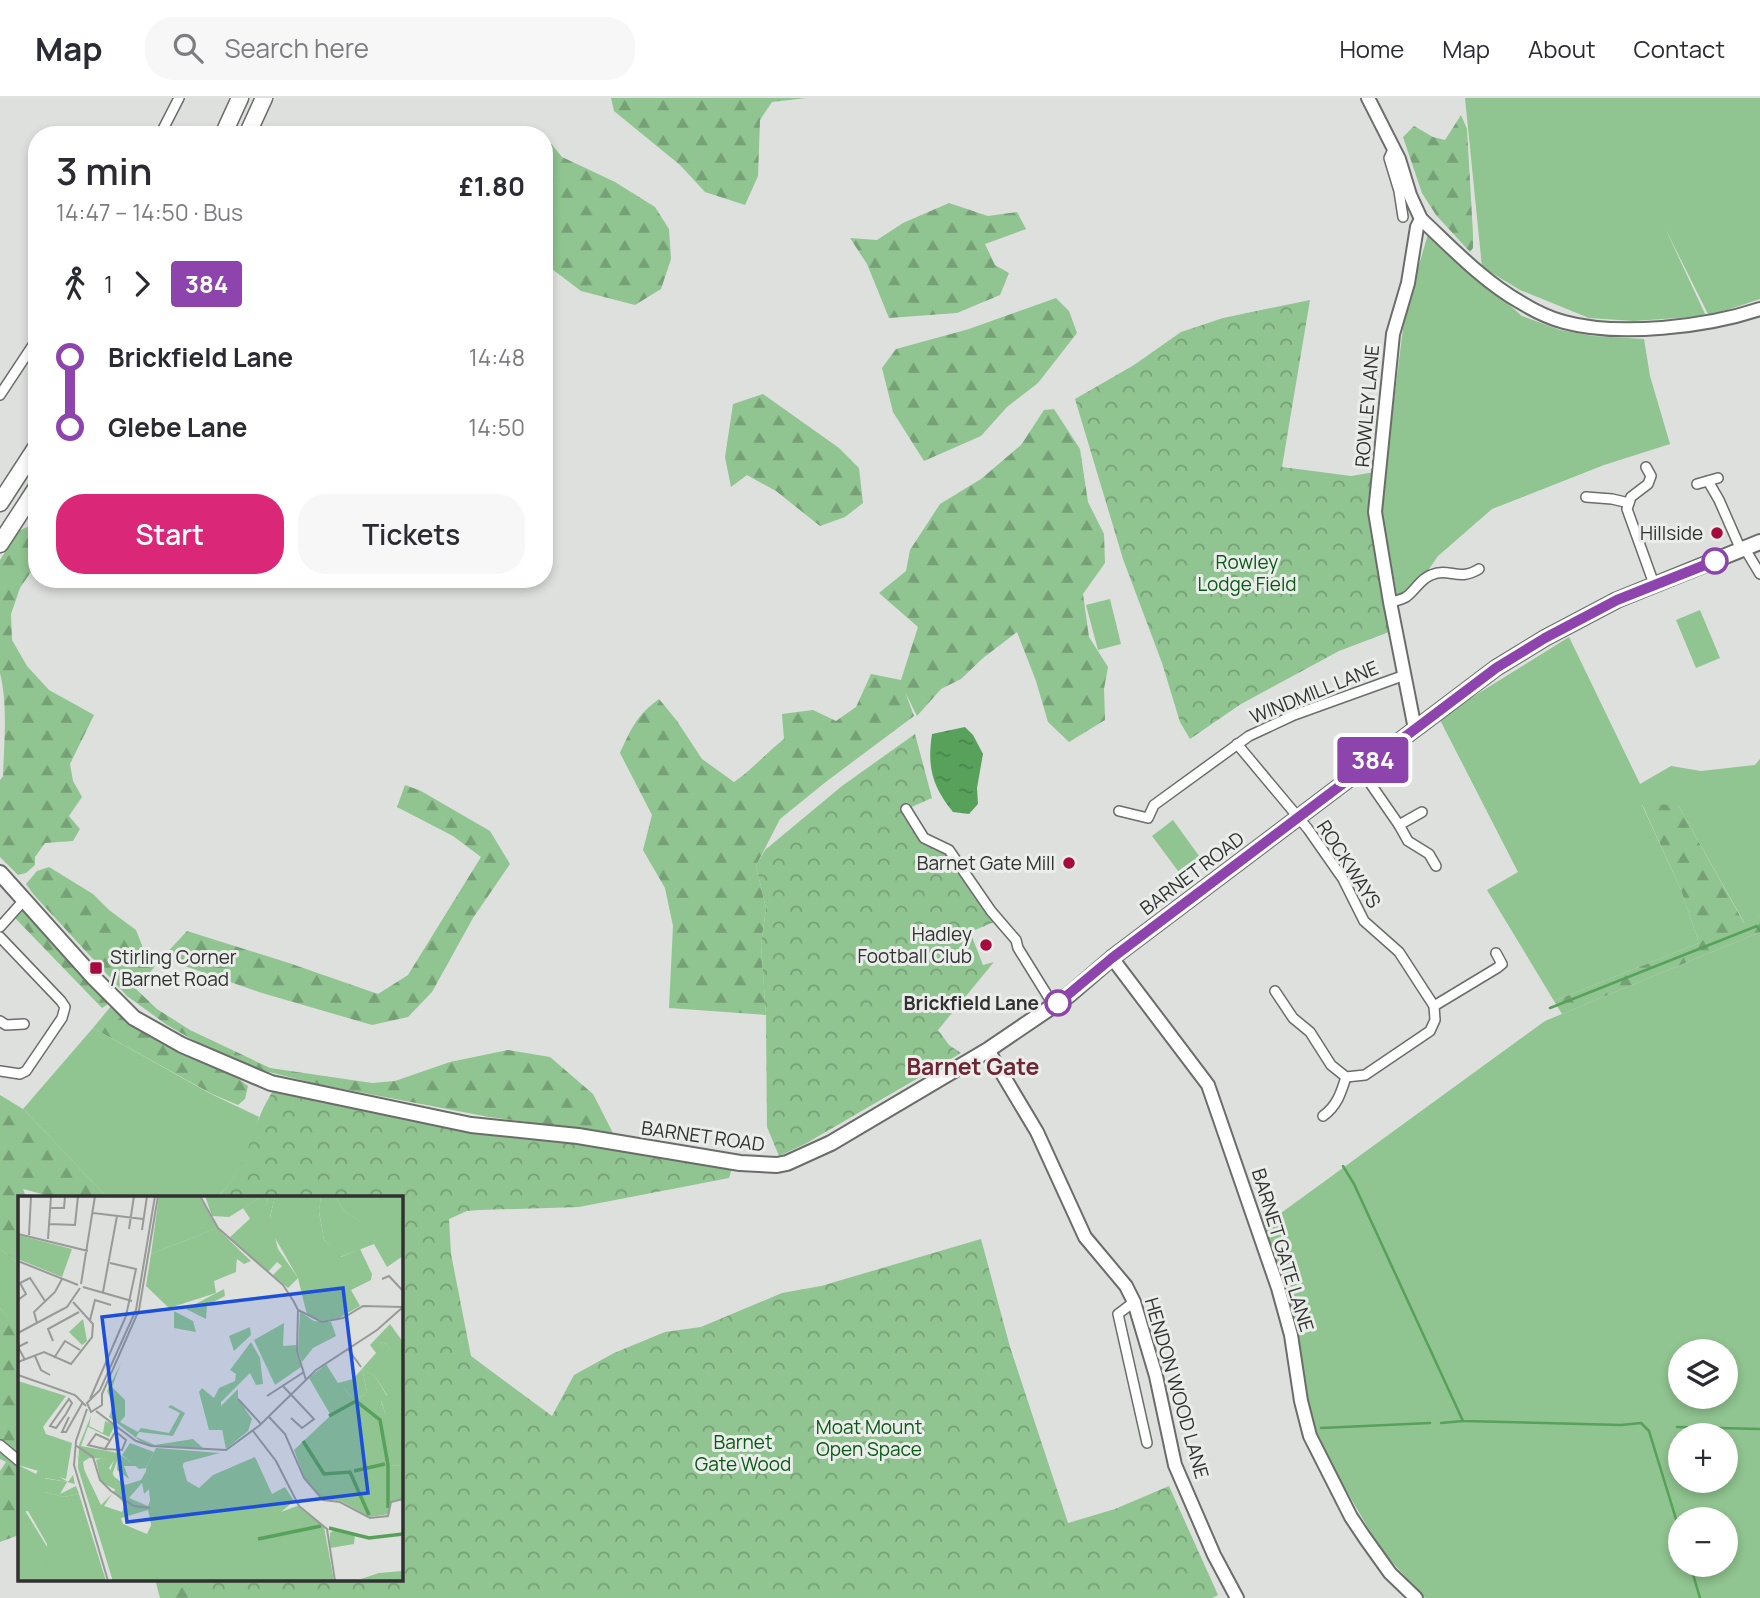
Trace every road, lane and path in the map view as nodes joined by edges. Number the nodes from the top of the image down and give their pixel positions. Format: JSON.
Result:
{"nodes":[{"id":1,"x":179,"y":98,"type":"edge"},
{"id":2,"x":240,"y":98,"type":"edge"},
{"id":3,"x":264,"y":98,"type":"edge"},
{"id":4,"x":1368,"y":98,"type":"edge"},
{"id":5,"x":165,"y":126,"type":"edge"},
{"id":6,"x":226,"y":126,"type":"edge"},
{"id":7,"x":251,"y":126,"type":"edge"},
{"id":8,"x":1395,"y":148,"type":"junction"},
{"id":9,"x":1403,"y":217,"type":"dead end"},
{"id":10,"x":1421,"y":219,"type":"junction"},
{"id":11,"x":1760,"y":309,"type":"edge"},
{"id":12,"x":28,"y":353,"type":"edge"},
{"id":13,"x":0,"y":395,"type":"edge"},
{"id":14,"x":28,"y":460,"type":"edge"},
{"id":15,"x":1646,"y":467,"type":"dead end"},
{"id":16,"x":1718,"y":478,"type":"dead end"},
{"id":17,"x":1708,"y":481,"type":"junction"},
{"id":18,"x":1697,"y":484,"type":"dead end"},
{"id":19,"x":1586,"y":497,"type":"dead end"},
{"id":20,"x":28,"y":501,"type":"edge"},
{"id":21,"x":0,"y":503,"type":"edge"},
{"id":22,"x":1629,"y":503,"type":"junction"},
{"id":23,"x":1760,"y":542,"type":"edge"},
{"id":24,"x":0,"y":544,"type":"edge"},
{"id":25,"x":1743,"y":549,"type":"junction"},
{"id":26,"x":1479,"y":569,"type":"dead end"},
{"id":27,"x":1760,"y":574,"type":"edge"},
{"id":28,"x":1654,"y":584,"type":"junction"},
{"id":29,"x":1390,"y":602,"type":"junction"},
{"id":30,"x":1405,"y":675,"type":"junction"},
{"id":31,"x":1415,"y":729,"type":"junction"},
{"id":32,"x":1237,"y":744,"type":"junction"},
{"id":33,"x":1361,"y":770,"type":"junction"},
{"id":34,"x":906,"y":809,"type":"dead end"},
{"id":35,"x":1119,"y":811,"type":"dead end"},
{"id":36,"x":1422,"y":812,"type":"dead end"},
{"id":37,"x":1297,"y":817,"type":"junction"},
{"id":38,"x":1399,"y":825,"type":"junction"},
{"id":39,"x":1436,"y":866,"type":"dead end"},
{"id":40,"x":0,"y":873,"type":"edge"},
{"id":41,"x":25,"y":899,"type":"junction"},
{"id":42,"x":0,"y":927,"type":"edge"},
{"id":43,"x":0,"y":937,"type":"edge"},
{"id":44,"x":1496,"y":953,"type":"dead end"},
{"id":45,"x":1112,"y":958,"type":"junction"},
{"id":46,"x":1275,"y":991,"type":"dead end"},
{"id":47,"x":1294,"y":996,"type":"dead end"},
{"id":48,"x":1284,"y":1004,"type":"junction"},
{"id":49,"x":1054,"y":1006,"type":"junction"},
{"id":50,"x":1434,"y":1006,"type":"junction"},
{"id":51,"x":0,"y":1021,"type":"edge"},
{"id":52,"x":24,"y":1024,"type":"dead end"},
{"id":53,"x":988,"y":1050,"type":"junction"},
{"id":54,"x":0,"y":1071,"type":"edge"},
{"id":55,"x":1346,"y":1077,"type":"junction"},
{"id":56,"x":1323,"y":1116,"type":"dead end"},
{"id":57,"x":1134,"y":1302,"type":"junction"},
{"id":58,"x":1147,"y":1443,"type":"dead end"},
{"id":59,"x":0,"y":1445,"type":"edge"},
{"id":60,"x":18,"y":1460,"type":"edge"},
{"id":61,"x":1237,"y":1598,"type":"edge"},
{"id":62,"x":1416,"y":1598,"type":"edge"}],
"edges":[{"from":1,"to":5,"type":"street"},
{"from":2,"to":6,"type":"highway"},
{"from":3,"to":7,"type":"highway"},
{"from":4,"to":8,"type":"street"},
{"from":8,"to":9,"type":"street"},
{"from":8,"to":10,"type":"street"},
{"from":10,"to":11,"type":"street"},
{"from":10,"to":29,"type":"street","name":"ROWLEY LANE"},
{"from":12,"to":13,"type":"street"},
{"from":14,"to":21,"type":"highway"},
{"from":15,"to":22,"type":"street"},
{"from":16,"to":17,"type":"street"},
{"from":17,"to":18,"type":"street"},
{"from":17,"to":25,"type":"street"},
{"from":19,"to":22,"type":"street"},
{"from":20,"to":24,"type":"highway"},
{"from":22,"to":28,"type":"street"},
{"from":23,"to":25,"type":"main road","name":"BARNET ROAD"},
{"from":25,"to":27,"type":"street"},
{"from":25,"to":28,"type":"main road","name":"BARNET ROAD"},
{"from":26,"to":29,"type":"street"},
{"from":28,"to":31,"type":"main road","name":"BARNET ROAD"},
{"from":29,"to":30,"type":"street","name":"ROWLEY LANE"},
{"from":30,"to":31,"type":"street","name":"ROWLEY LANE"},
{"from":30,"to":32,"type":"street","name":"WINDMILL LANE"},
{"from":31,"to":33,"type":"main road","name":"BARNET ROAD"},
{"from":32,"to":35,"type":"street","name":"WINDMILL LANE"},
{"from":32,"to":37,"type":"street","name":"WINDMILL LANE"},
{"from":33,"to":37,"type":"main road","name":"BARNET ROAD"},
{"from":33,"to":38,"type":"street"},
{"from":34,"to":49,"type":"street"},
{"from":36,"to":38,"type":"street"},
{"from":37,"to":45,"type":"main road","name":"BARNET ROAD"},
{"from":37,"to":50,"type":"street","name":"ROCKWAYS"},
{"from":38,"to":39,"type":"street"},
{"from":40,"to":41,"type":"main road","name":"BARNET ROAD"},
{"from":41,"to":42,"type":"street"},
{"from":41,"to":53,"type":"main road","name":"BARNET ROAD"},
{"from":43,"to":54,"type":"street"},
{"from":44,"to":50,"type":"street"},
{"from":45,"to":49,"type":"main road","name":"BARNET ROAD"},
{"from":45,"to":62,"type":"street","name":"BARNET GATE LANE"},
{"from":46,"to":48,"type":"street"},
{"from":47,"to":48,"type":"street"},
{"from":48,"to":55,"type":"street"},
{"from":49,"to":53,"type":"main road","name":"BARNET ROAD"},
{"from":50,"to":55,"type":"street"},
{"from":51,"to":52,"type":"street"},
{"from":53,"to":57,"type":"street","name":"HENDON WOOD LANE"},
{"from":55,"to":56,"type":"street"},
{"from":57,"to":58,"type":"street"},
{"from":57,"to":61,"type":"street","name":"HENDON WOOD LANE"},
{"from":59,"to":60,"type":"street"}]}
